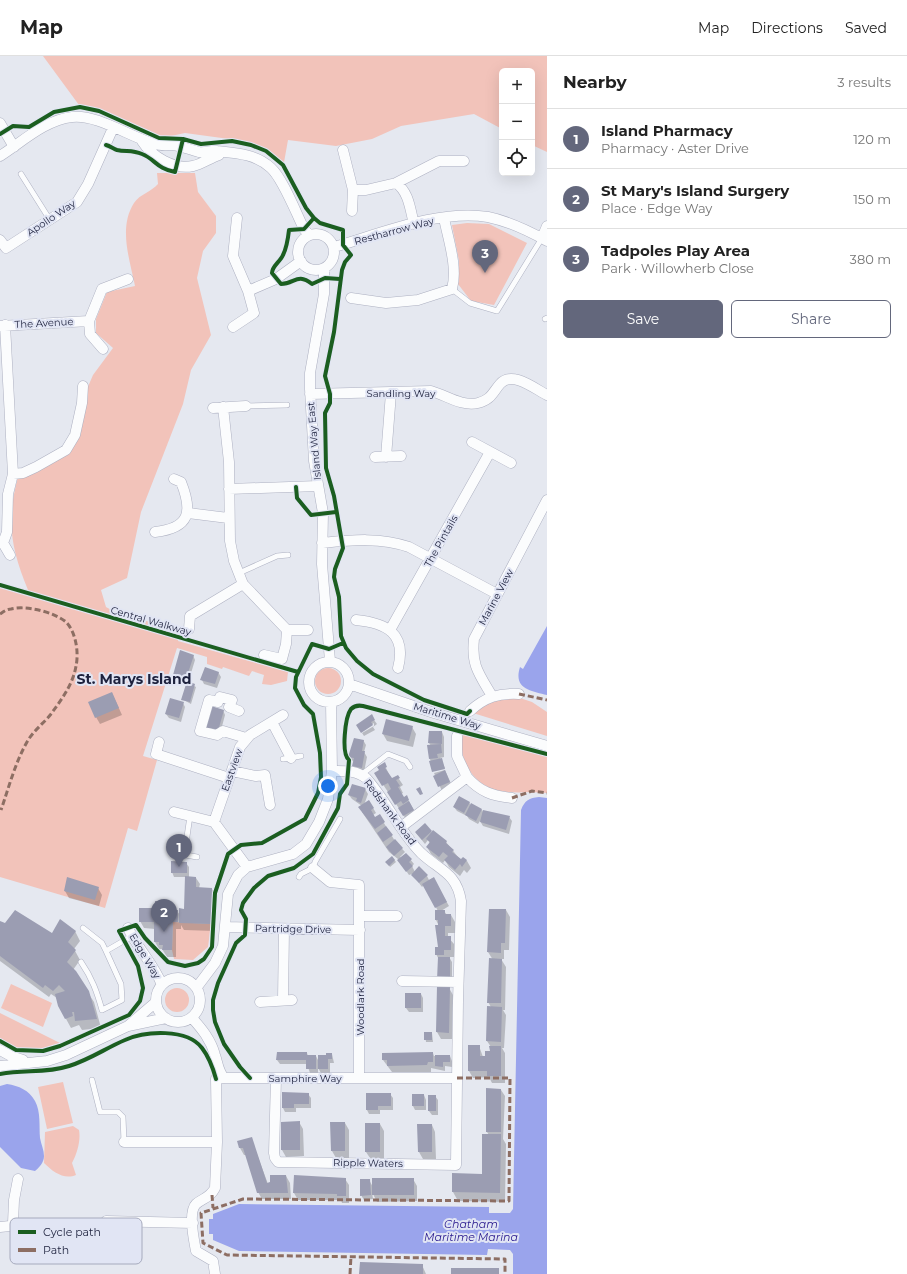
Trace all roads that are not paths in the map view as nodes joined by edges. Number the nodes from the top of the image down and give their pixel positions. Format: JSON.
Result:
{"nodes":[{"id":1,"x":0,"y":123,"type":"edge"},
{"id":2,"x":113,"y":128,"type":"junction"},
{"id":3,"x":142,"y":141,"type":"junction"},
{"id":4,"x":14,"y":147,"type":"junction"},
{"id":5,"x":343,"y":150,"type":"dead end"},
{"id":6,"x":222,"y":153,"type":"junction"},
{"id":7,"x":0,"y":156,"type":"edge"},
{"id":8,"x":464,"y":161,"type":"dead end"},
{"id":9,"x":21,"y":174,"type":"dead end"},
{"id":10,"x":396,"y":183,"type":"junction"},
{"id":11,"x":353,"y":190,"type":"junction"},
{"id":12,"x":352,"y":211,"type":"dead end"},
{"id":13,"x":237,"y":218,"type":"dead end"},
{"id":14,"x":444,"y":218,"type":"junction"},
{"id":15,"x":50,"y":220,"type":"junction"},
{"id":16,"x":414,"y":224,"type":"junction"},
{"id":17,"x":547,"y":226,"type":"edge"},
{"id":18,"x":309,"y":235,"type":"junction"},
{"id":19,"x":544,"y":239,"type":"edge"},
{"id":20,"x":0,"y":240,"type":"edge"},
{"id":21,"x":334,"y":248,"type":"junction"},
{"id":22,"x":301,"y":261,"type":"junction"},
{"id":23,"x":324,"y":269,"type":"junction"},
{"id":24,"x":128,"y":279,"type":"dead end"},
{"id":25,"x":452,"y":289,"type":"junction"},
{"id":26,"x":248,"y":291,"type":"junction"},
{"id":27,"x":351,"y":298,"type":"dead end"},
{"id":28,"x":89,"y":321,"type":"junction"},
{"id":29,"x":2,"y":325,"type":"edge"},
{"id":30,"x":233,"y":327,"type":"dead end"},
{"id":31,"x":103,"y":349,"type":"dead end"},
{"id":32,"x":83,"y":386,"type":"dead end"},
{"id":33,"x":391,"y":393,"type":"junction"},
{"id":34,"x":310,"y":394,"type":"junction"},
{"id":35,"x":547,"y":395,"type":"edge"},
{"id":36,"x":287,"y":405,"type":"dead end"},
{"id":37,"x":246,"y":406,"type":"joint"},
{"id":38,"x":223,"y":407,"type":"junction"},
{"id":39,"x":213,"y":408,"type":"dead end"},
{"id":40,"x":472,"y":442,"type":"dead end"},
{"id":41,"x":490,"y":452,"type":"junction"},
{"id":42,"x":401,"y":456,"type":"dead end"},
{"id":43,"x":375,"y":457,"type":"dead end"},
{"id":44,"x":386,"y":457,"type":"junction"},
{"id":45,"x":511,"y":463,"type":"dead end"},
{"id":46,"x":13,"y":474,"type":"junction"},
{"id":47,"x":174,"y":479,"type":"dead end"},
{"id":48,"x":318,"y":486,"type":"junction"},
{"id":49,"x":229,"y":489,"type":"junction"},
{"id":50,"x":4,"y":494,"type":"edge"},
{"id":51,"x":547,"y":500,"type":"edge"},
{"id":52,"x":188,"y":513,"type":"junction"},
{"id":53,"x":228,"y":518,"type":"junction"},
{"id":54,"x":155,"y":532,"type":"dead end"},
{"id":55,"x":2,"y":543,"type":"edge"},
{"id":56,"x":322,"y":543,"type":"junction"},
{"id":57,"x":10,"y":555,"type":"dead end"},
{"id":58,"x":288,"y":555,"type":"dead end"},
{"id":59,"x":431,"y":558,"type":"junction"},
{"id":60,"x":239,"y":573,"type":"junction"},
{"id":61,"x":243,"y":584,"type":"junction"},
{"id":62,"x":497,"y":594,"type":"junction"},
{"id":63,"x":356,"y":620,"type":"dead end"},
{"id":64,"x":189,"y":629,"type":"dead end"},
{"id":65,"x":287,"y":630,"type":"junction"},
{"id":66,"x":308,"y":630,"type":"dead end"},
{"id":67,"x":390,"y":630,"type":"junction"},
{"id":68,"x":264,"y":655,"type":"dead end"},
{"id":69,"x":330,"y":661,"type":"junction"},
{"id":70,"x":398,"y":668,"type":"dead end"},
{"id":71,"x":349,"y":684,"type":"junction"},
{"id":72,"x":519,"y":694,"type":"dead end"},
{"id":73,"x":492,"y":696,"type":"junction"},
{"id":74,"x":331,"y":702,"type":"junction"},
{"id":75,"x":470,"y":710,"type":"dead end"},
{"id":76,"x":239,"y":711,"type":"dead end"},
{"id":77,"x":283,"y":715,"type":"dead end"},
{"id":78,"x":272,"y":722,"type":"junction"},
{"id":79,"x":457,"y":736,"type":"dead end"},
{"id":80,"x":246,"y":738,"type":"junction"},
{"id":81,"x":159,"y":742,"type":"dead end"},
{"id":82,"x":547,"y":746,"type":"edge"},
{"id":83,"x":301,"y":756,"type":"dead end"},
{"id":84,"x":287,"y":758,"type":"joint"},
{"id":85,"x":410,"y":767,"type":"dead end"},
{"id":86,"x":332,"y":771,"type":"junction"},
{"id":87,"x":361,"y":774,"type":"junction"},
{"id":88,"x":230,"y":775,"type":"junction"},
{"id":89,"x":467,"y":777,"type":"junction"},
{"id":90,"x":512,"y":798,"type":"dead end"},
{"id":91,"x":270,"y":805,"type":"dead end"},
{"id":92,"x":174,"y":812,"type":"dead end"},
{"id":93,"x":190,"y":816,"type":"junction"},
{"id":94,"x":340,"y":819,"type":"dead end"},
{"id":95,"x":214,"y":822,"type":"junction"},
{"id":96,"x":400,"y":827,"type":"junction"},
{"id":97,"x":197,"y":857,"type":"dead end"},
{"id":98,"x":247,"y":868,"type":"junction"},
{"id":99,"x":313,"y":868,"type":"junction"},
{"id":100,"x":299,"y":877,"type":"dead end"},
{"id":101,"x":360,"y":916,"type":"junction"},
{"id":102,"x":397,"y":916,"type":"dead end"},
{"id":103,"x":226,"y":927,"type":"junction"},
{"id":104,"x":83,"y":928,"type":"dead end"},
{"id":105,"x":284,"y":929,"type":"junction"},
{"id":106,"x":360,"y":930,"type":"junction"},
{"id":107,"x":130,"y":932,"type":"joint"},
{"id":108,"x":106,"y":951,"type":"junction"},
{"id":109,"x":81,"y":962,"type":"dead end"},
{"id":110,"x":402,"y":981,"type":"dead end"},
{"id":111,"x":458,"y":982,"type":"junction"},
{"id":112,"x":162,"y":985,"type":"junction"},
{"id":113,"x":197,"y":987,"type":"junction"},
{"id":114,"x":156,"y":1002,"type":"junction"},
{"id":115,"x":260,"y":1002,"type":"dead end"},
{"id":116,"x":166,"y":1018,"type":"junction"},
{"id":117,"x":192,"y":1018,"type":"junction"},
{"id":118,"x":128,"y":1026,"type":"junction"},
{"id":119,"x":0,"y":1050,"type":"edge"},
{"id":120,"x":30,"y":1062,"type":"junction"},
{"id":121,"x":0,"y":1066,"type":"edge"},
{"id":122,"x":224,"y":1078,"type":"junction"},
{"id":123,"x":276,"y":1078,"type":"junction"},
{"id":124,"x":359,"y":1078,"type":"junction"},
{"id":125,"x":457,"y":1078,"type":"junction"},
{"id":126,"x":92,"y":1080,"type":"dead end"},
{"id":127,"x":124,"y":1142,"type":"joint"},
{"id":128,"x":217,"y":1146,"type":"junction"},
{"id":129,"x":18,"y":1179,"type":"dead end"},
{"id":130,"x":13,"y":1218,"type":"edge"},
{"id":131,"x":142,"y":1222,"type":"edge"},
{"id":132,"x":193,"y":1223,"type":"junction"},
{"id":133,"x":10,"y":1226,"type":"edge"},
{"id":134,"x":0,"y":1228,"type":"edge"},
{"id":135,"x":215,"y":1274,"type":"edge"}],
"edges":[{"from":1,"to":4,"type":"street"},
{"from":2,"to":3,"type":"street"},
{"from":2,"to":4,"type":"street"},
{"from":2,"to":15,"type":"street","name":"Apollo Way"},
{"from":3,"to":6,"type":"street"},
{"from":3,"to":6,"type":"street"},
{"from":4,"to":7,"type":"street"},
{"from":5,"to":11,"type":"street"},
{"from":6,"to":18,"type":"street"},
{"from":8,"to":10,"type":"street"},
{"from":9,"to":15,"type":"lane"},
{"from":10,"to":11,"type":"street"},
{"from":10,"to":16,"type":"street"},
{"from":11,"to":12,"type":"street"},
{"from":13,"to":26,"type":"street"},
{"from":14,"to":16,"type":"street","name":"Restharrow Way"},
{"from":14,"to":19,"type":"street","name":"Restharrow Way"},
{"from":14,"to":25,"type":"street"},
{"from":15,"to":20,"type":"street","name":"Apollo Way"},
{"from":16,"to":21,"type":"street","name":"Restharrow Way"},
{"from":17,"to":19,"type":"street"},
{"from":18,"to":21,"type":"street"},
{"from":18,"to":22,"type":"street"},
{"from":19,"to":25,"type":"lane"},
{"from":21,"to":23,"type":"street"},
{"from":22,"to":23,"type":"street"},
{"from":22,"to":26,"type":"street"},
{"from":23,"to":34,"type":"street","name":"Island Way East"},
{"from":24,"to":28,"type":"street"},
{"from":25,"to":27,"type":"street"},
{"from":26,"to":30,"type":"street"},
{"from":28,"to":29,"type":"street","name":"The Avenue"},
{"from":28,"to":31,"type":"street"},
{"from":29,"to":46,"type":"street"},
{"from":32,"to":46,"type":"street"},
{"from":33,"to":34,"type":"street","name":"Sandling Way"},
{"from":33,"to":35,"type":"street","name":"Sandling Way"},
{"from":33,"to":44,"type":"street"},
{"from":34,"to":48,"type":"street","name":"Island Way East"},
{"from":36,"to":37,"type":"lane"},
{"from":37,"to":38,"type":"street"},
{"from":38,"to":39,"type":"street"},
{"from":38,"to":49,"type":"street"},
{"from":40,"to":41,"type":"street"},
{"from":41,"to":45,"type":"street"},
{"from":41,"to":59,"type":"street","name":"The Pintails"},
{"from":42,"to":44,"type":"street"},
{"from":43,"to":44,"type":"street"},
{"from":46,"to":50,"type":"street"},
{"from":47,"to":52,"type":"street"},
{"from":48,"to":49,"type":"street"},
{"from":48,"to":56,"type":"street","name":"Island Way East"},
{"from":49,"to":53,"type":"street"},
{"from":50,"to":55,"type":"street"},
{"from":51,"to":62,"type":"street","name":"Marine View"},
{"from":52,"to":53,"type":"street"},
{"from":52,"to":54,"type":"street"},
{"from":53,"to":60,"type":"street"},
{"from":55,"to":57,"type":"street"},
{"from":56,"to":59,"type":"street"},
{"from":56,"to":69,"type":"street","name":"Island Way East"},
{"from":58,"to":60,"type":"lane"},
{"from":59,"to":62,"type":"street"},
{"from":59,"to":67,"type":"street","name":"The Pintails"},
{"from":60,"to":61,"type":"street"},
{"from":61,"to":64,"type":"street"},
{"from":61,"to":65,"type":"street"},
{"from":62,"to":73,"type":"street","name":"Marine View"},
{"from":63,"to":67,"type":"street"},
{"from":65,"to":66,"type":"street"},
{"from":65,"to":68,"type":"street"},
{"from":67,"to":70,"type":"street"},
{"from":69,"to":71,"type":"street"},
{"from":69,"to":74,"type":"street"},
{"from":71,"to":74,"type":"street"},
{"from":71,"to":82,"type":"street","name":"Maritime Way"},
{"from":72,"to":73,"type":"street"},
{"from":73,"to":75,"type":"street"},
{"from":74,"to":86,"type":"street"},
{"from":76,"to":80,"type":"street"},
{"from":77,"to":78,"type":"street","name":"Eastview"},
{"from":78,"to":80,"type":"street","name":"Eastview"},
{"from":78,"to":84,"type":"street"},
{"from":79,"to":89,"type":"street"},
{"from":80,"to":88,"type":"street","name":"Eastview"},
{"from":81,"to":88,"type":"street"},
{"from":83,"to":84,"type":"lane"},
{"from":85,"to":87,"type":"lane"},
{"from":86,"to":87,"type":"street","name":"Redshank Road"},
{"from":86,"to":98,"type":"street"},
{"from":87,"to":96,"type":"street","name":"Redshank Road"},
{"from":88,"to":91,"type":"street"},
{"from":88,"to":95,"type":"street","name":"Eastview"},
{"from":89,"to":90,"type":"street"},
{"from":89,"to":96,"type":"street"},
{"from":92,"to":93,"type":"street"},
{"from":93,"to":95,"type":"street"},
{"from":93,"to":97,"type":"lane"},
{"from":94,"to":99,"type":"lane"},
{"from":95,"to":98,"type":"street"},
{"from":96,"to":111,"type":"street","name":"Redshank Road"},
{"from":98,"to":103,"type":"street"},
{"from":99,"to":100,"type":"lane"},
{"from":99,"to":101,"type":"street","name":"Woodlark Road"},
{"from":101,"to":102,"type":"street"},
{"from":101,"to":106,"type":"street","name":"Woodlark Road"},
{"from":103,"to":105,"type":"street","name":"Partridge Drive"},
{"from":103,"to":113,"type":"street"},
{"from":104,"to":108,"type":"lane"},
{"from":105,"to":106,"type":"street","name":"Partridge Drive"},
{"from":105,"to":115,"type":"street"},
{"from":106,"to":124,"type":"street","name":"Woodlark Road"},
{"from":107,"to":108,"type":"lane"},
{"from":107,"to":112,"type":"street","name":"Edge Way"},
{"from":108,"to":109,"type":"lane"},
{"from":110,"to":111,"type":"street"},
{"from":111,"to":125,"type":"street","name":"Redshank Road"},
{"from":112,"to":113,"type":"street"},
{"from":112,"to":114,"type":"street"},
{"from":113,"to":117,"type":"street"},
{"from":114,"to":116,"type":"street"},
{"from":114,"to":118,"type":"street"},
{"from":116,"to":117,"type":"street"},
{"from":116,"to":118,"type":"street"},
{"from":117,"to":122,"type":"street"},
{"from":118,"to":120,"type":"street"},
{"from":119,"to":120,"type":"street"},
{"from":120,"to":121,"type":"street"},
{"from":122,"to":123,"type":"street","name":"Samphire Way"},
{"from":122,"to":128,"type":"street"},
{"from":123,"to":124,"type":"street","name":"Samphire Way"},
{"from":123,"to":125,"type":"street","name":"Ripple Waters"},
{"from":124,"to":125,"type":"street","name":"Samphire Way"},
{"from":126,"to":127,"type":"lane"},
{"from":127,"to":128,"type":"street"},
{"from":128,"to":132,"type":"street"},
{"from":129,"to":130,"type":"street"},
{"from":131,"to":132,"type":"street"},
{"from":132,"to":135,"type":"street"},
{"from":133,"to":134,"type":"street"}]}
